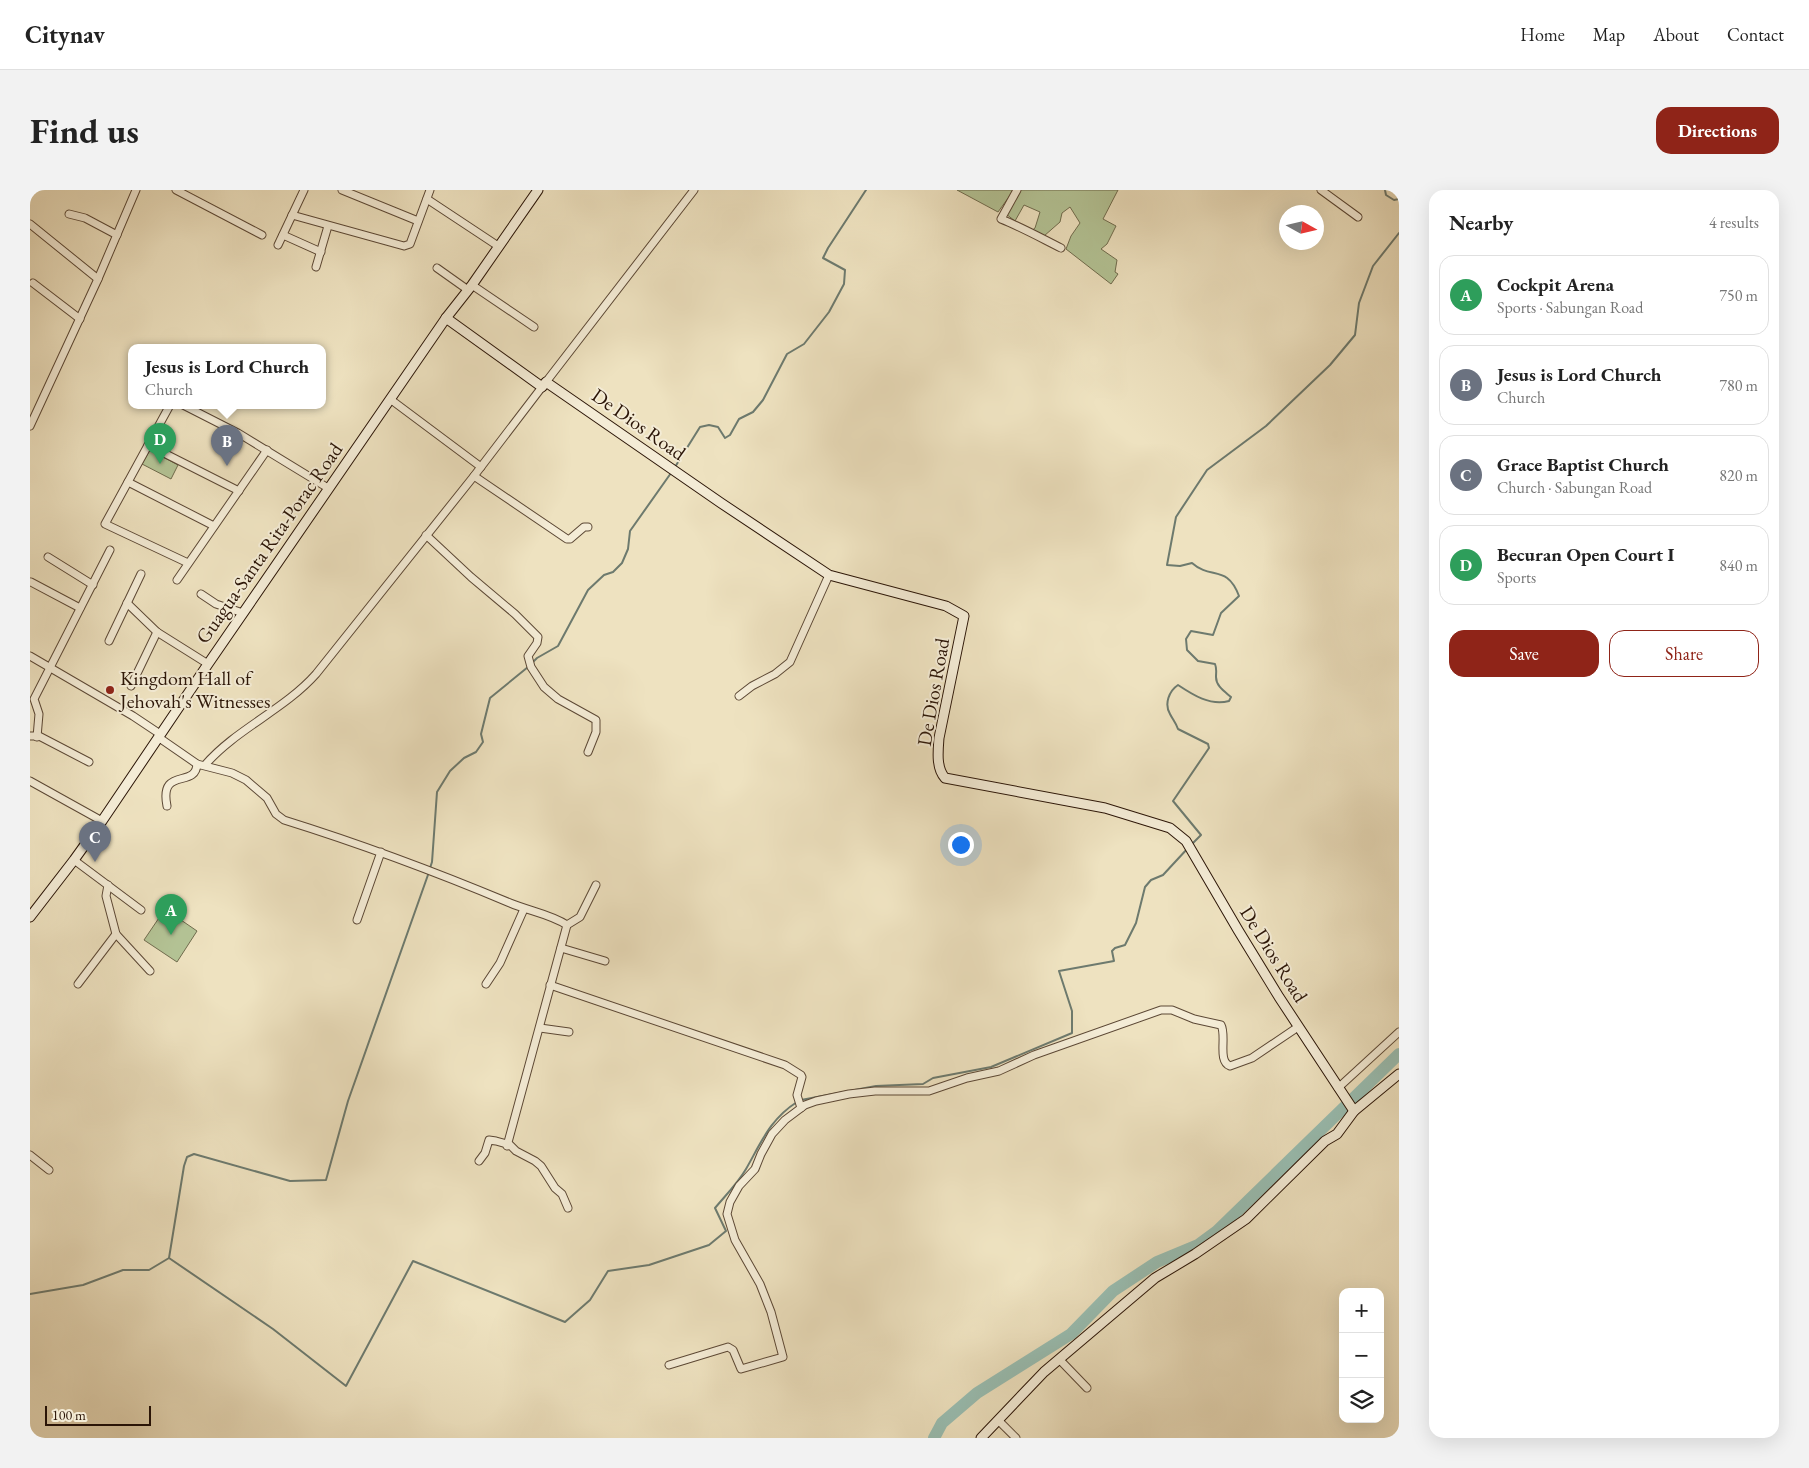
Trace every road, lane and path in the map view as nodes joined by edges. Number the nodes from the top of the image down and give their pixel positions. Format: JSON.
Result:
{"nodes":[{"id":1,"x":136,"y":190,"type":"edge"},
{"id":2,"x":176,"y":190,"type":"edge"},
{"id":3,"x":304,"y":190,"type":"edge"},
{"id":4,"x":342,"y":190,"type":"edge"},
{"id":5,"x":430,"y":190,"type":"edge"},
{"id":6,"x":538,"y":190,"type":"edge"},
{"id":7,"x":694,"y":190,"type":"edge"},
{"id":8,"x":1017,"y":190,"type":"edge"},
{"id":9,"x":1321,"y":190,"type":"edge"},
{"id":10,"x":427,"y":199,"type":"junction"},
{"id":11,"x":69,"y":214,"type":"dead end"},
{"id":12,"x":292,"y":215,"type":"junction"},
{"id":13,"x":1358,"y":217,"type":"dead end"},
{"id":14,"x":418,"y":221,"type":"junction"},
{"id":15,"x":30,"y":224,"type":"edge"},
{"id":16,"x":328,"y":226,"type":"junction"},
{"id":17,"x":117,"y":235,"type":"junction"},
{"id":18,"x":262,"y":235,"type":"dead end"},
{"id":19,"x":283,"y":235,"type":"junction"},
{"id":20,"x":278,"y":245,"type":"dead end"},
{"id":21,"x":498,"y":246,"type":"junction"},
{"id":22,"x":1062,"y":248,"type":"dead end"},
{"id":23,"x":321,"y":252,"type":"junction"},
{"id":24,"x":316,"y":267,"type":"dead end"},
{"id":25,"x":437,"y":268,"type":"dead end"},
{"id":26,"x":98,"y":279,"type":"junction"},
{"id":27,"x":34,"y":283,"type":"dead end"},
{"id":28,"x":470,"y":287,"type":"junction"},
{"id":29,"x":446,"y":318,"type":"junction"},
{"id":30,"x":80,"y":319,"type":"junction"},
{"id":31,"x":534,"y":327,"type":"dead end"},
{"id":32,"x":544,"y":384,"type":"junction"},
{"id":33,"x":390,"y":399,"type":"junction"},
{"id":34,"x":168,"y":409,"type":"edge"},
{"id":35,"x":190,"y":409,"type":"edge"},
{"id":36,"x":30,"y":426,"type":"edge"},
{"id":37,"x":148,"y":444,"type":"junction"},
{"id":38,"x":267,"y":450,"type":"junction"},
{"id":39,"x":481,"y":467,"type":"junction"},
{"id":40,"x":474,"y":476,"type":"junction"},
{"id":41,"x":128,"y":482,"type":"junction"},
{"id":42,"x":328,"y":488,"type":"junction"},
{"id":43,"x":239,"y":491,"type":"junction"},
{"id":44,"x":214,"y":526,"type":"junction"},
{"id":45,"x":588,"y":527,"type":"dead end"},
{"id":46,"x":426,"y":535,"type":"junction"},
{"id":47,"x":110,"y":550,"type":"dead end"},
{"id":48,"x":48,"y":557,"type":"dead end"},
{"id":49,"x":188,"y":563,"type":"junction"},
{"id":50,"x":141,"y":574,"type":"dead end"},
{"id":51,"x":829,"y":575,"type":"junction"},
{"id":52,"x":177,"y":580,"type":"dead end"},
{"id":53,"x":31,"y":582,"type":"edge"},
{"id":54,"x":92,"y":585,"type":"junction"},
{"id":55,"x":201,"y":594,"type":"dead end"},
{"id":56,"x":127,"y":603,"type":"junction"},
{"id":57,"x":80,"y":608,"type":"junction"},
{"id":58,"x":243,"y":613,"type":"junction"},
{"id":59,"x":157,"y":632,"type":"junction"},
{"id":60,"x":109,"y":641,"type":"dead end"},
{"id":61,"x":30,"y":656,"type":"edge"},
{"id":62,"x":208,"y":664,"type":"junction"},
{"id":63,"x":50,"y":667,"type":"junction"},
{"id":64,"x":131,"y":686,"type":"dead end"},
{"id":65,"x":739,"y":696,"type":"dead end"},
{"id":66,"x":159,"y":736,"type":"junction"},
{"id":67,"x":34,"y":737,"type":"edge"},
{"id":68,"x":588,"y":752,"type":"dead end"},
{"id":69,"x":89,"y":762,"type":"dead end"},
{"id":70,"x":197,"y":764,"type":"junction"},
{"id":71,"x":205,"y":765,"type":"junction"},
{"id":72,"x":30,"y":781,"type":"edge"},
{"id":73,"x":167,"y":806,"type":"dead end"},
{"id":74,"x":102,"y":821,"type":"junction"},
{"id":75,"x":381,"y":852,"type":"junction"},
{"id":76,"x":74,"y":860,"type":"junction"},
{"id":77,"x":108,"y":884,"type":"junction"},
{"id":78,"x":596,"y":885,"type":"dead end"},
{"id":79,"x":524,"y":909,"type":"junction"},
{"id":80,"x":141,"y":910,"type":"dead end"},
{"id":81,"x":30,"y":917,"type":"edge"},
{"id":82,"x":357,"y":920,"type":"dead end"},
{"id":83,"x":567,"y":925,"type":"junction"},
{"id":84,"x":116,"y":934,"type":"junction"},
{"id":85,"x":561,"y":948,"type":"junction"},
{"id":86,"x":605,"y":961,"type":"dead end"},
{"id":87,"x":150,"y":971,"type":"dead end"},
{"id":88,"x":78,"y":984,"type":"dead end"},
{"id":89,"x":486,"y":984,"type":"dead end"},
{"id":90,"x":550,"y":985,"type":"junction"},
{"id":91,"x":1298,"y":1027,"type":"junction"},
{"id":92,"x":540,"y":1028,"type":"junction"},
{"id":93,"x":569,"y":1032,"type":"dead end"},
{"id":94,"x":1399,"y":1032,"type":"edge"},
{"id":95,"x":1399,"y":1074,"type":"edge"},
{"id":96,"x":1341,"y":1092,"type":"junction"},
{"id":97,"x":800,"y":1106,"type":"junction"},
{"id":98,"x":1353,"y":1109,"type":"junction"},
{"id":99,"x":507,"y":1146,"type":"junction"},
{"id":100,"x":30,"y":1155,"type":"edge"},
{"id":101,"x":479,"y":1161,"type":"dead end"},
{"id":102,"x":49,"y":1170,"type":"dead end"},
{"id":103,"x":568,"y":1208,"type":"dead end"},
{"id":104,"x":1059,"y":1359,"type":"junction"},
{"id":105,"x":669,"y":1365,"type":"dead end"},
{"id":106,"x":1087,"y":1388,"type":"dead end"},
{"id":107,"x":998,"y":1420,"type":"junction"},
{"id":108,"x":981,"y":1438,"type":"edge"},
{"id":109,"x":1016,"y":1438,"type":"edge"}],
"edges":[{"from":1,"to":17,"type":"street"},
{"from":2,"to":18,"type":"street"},
{"from":3,"to":12,"type":"street"},
{"from":4,"to":14,"type":"street"},
{"from":5,"to":10,"type":"street"},
{"from":6,"to":21,"type":"street","name":"Guagua-Santa Rita-Porac Road"},
{"from":7,"to":32,"type":"street"},
{"from":8,"to":22,"type":"street"},
{"from":9,"to":13,"type":"street"},
{"from":10,"to":14,"type":"street"},
{"from":10,"to":21,"type":"street"},
{"from":11,"to":17,"type":"street"},
{"from":12,"to":16,"type":"street"},
{"from":12,"to":19,"type":"street"},
{"from":14,"to":16,"type":"street"},
{"from":15,"to":26,"type":"street"},
{"from":16,"to":23,"type":"street"},
{"from":17,"to":26,"type":"street"},
{"from":19,"to":20,"type":"street"},
{"from":19,"to":23,"type":"street"},
{"from":21,"to":28,"type":"street","name":"Guagua-Santa Rita-Porac Road"},
{"from":23,"to":24,"type":"street"},
{"from":25,"to":28,"type":"street"},
{"from":26,"to":30,"type":"street"},
{"from":27,"to":30,"type":"street"},
{"from":28,"to":29,"type":"street","name":"Guagua-Santa Rita-Porac Road"},
{"from":28,"to":31,"type":"street"},
{"from":29,"to":32,"type":"street","name":"De Dios Road"},
{"from":29,"to":33,"type":"street","name":"Guagua-Santa Rita-Porac Road"},
{"from":30,"to":36,"type":"street"},
{"from":32,"to":39,"type":"street"},
{"from":32,"to":51,"type":"street","name":"De Dios Road"},
{"from":33,"to":39,"type":"street"},
{"from":33,"to":42,"type":"street","name":"Guagua-Santa Rita-Porac Road"},
{"from":34,"to":37,"type":"street"},
{"from":35,"to":38,"type":"street"},
{"from":37,"to":41,"type":"street"},
{"from":37,"to":43,"type":"street"},
{"from":38,"to":42,"type":"street"},
{"from":38,"to":43,"type":"street"},
{"from":39,"to":40,"type":"street"},
{"from":40,"to":45,"type":"street"},
{"from":40,"to":46,"type":"street"},
{"from":41,"to":44,"type":"street"},
{"from":41,"to":49,"type":"street"},
{"from":42,"to":58,"type":"street","name":"Guagua-Santa Rita-Porac Road"},
{"from":43,"to":44,"type":"street"},
{"from":44,"to":49,"type":"street"},
{"from":46,"to":68,"type":"street"},
{"from":46,"to":71,"type":"street"},
{"from":47,"to":54,"type":"street"},
{"from":48,"to":54,"type":"street"},
{"from":49,"to":52,"type":"street"},
{"from":50,"to":56,"type":"street"},
{"from":51,"to":65,"type":"street"},
{"from":51,"to":91,"type":"street","name":"De Dios Road"},
{"from":53,"to":57,"type":"street"},
{"from":54,"to":57,"type":"street"},
{"from":55,"to":58,"type":"street"},
{"from":56,"to":59,"type":"street"},
{"from":56,"to":60,"type":"street"},
{"from":57,"to":63,"type":"street"},
{"from":58,"to":62,"type":"street","name":"Guagua-Santa Rita-Porac Road"},
{"from":59,"to":62,"type":"street"},
{"from":59,"to":64,"type":"street"},
{"from":61,"to":63,"type":"street"},
{"from":62,"to":66,"type":"street","name":"Guagua-Santa Rita-Porac Road"},
{"from":63,"to":66,"type":"street"},
{"from":63,"to":67,"type":"street"},
{"from":66,"to":70,"type":"street"},
{"from":66,"to":74,"type":"street","name":"Guagua-Santa Rita-Porac Road"},
{"from":67,"to":69,"type":"street"},
{"from":70,"to":71,"type":"street"},
{"from":70,"to":73,"type":"street"},
{"from":71,"to":75,"type":"street"},
{"from":72,"to":74,"type":"street"},
{"from":74,"to":76,"type":"street","name":"Guagua-Santa Rita-Porac Road"},
{"from":75,"to":79,"type":"street"},
{"from":75,"to":82,"type":"street"},
{"from":76,"to":77,"type":"street"},
{"from":76,"to":81,"type":"street","name":"Guagua-Santa Rita-Porac Road"},
{"from":77,"to":80,"type":"street"},
{"from":77,"to":84,"type":"street"},
{"from":78,"to":83,"type":"street"},
{"from":79,"to":83,"type":"street"},
{"from":79,"to":89,"type":"street"},
{"from":83,"to":85,"type":"street"},
{"from":84,"to":87,"type":"street"},
{"from":84,"to":88,"type":"street"},
{"from":85,"to":86,"type":"street"},
{"from":85,"to":90,"type":"street"},
{"from":90,"to":92,"type":"street"},
{"from":90,"to":97,"type":"street"},
{"from":91,"to":96,"type":"street","name":"De Dios Road"},
{"from":91,"to":97,"type":"street"},
{"from":92,"to":93,"type":"street"},
{"from":92,"to":99,"type":"street"},
{"from":94,"to":96,"type":"street"},
{"from":95,"to":98,"type":"street"},
{"from":96,"to":98,"type":"street","name":"De Dios Road"},
{"from":97,"to":105,"type":"street"},
{"from":98,"to":104,"type":"street"},
{"from":99,"to":101,"type":"street"},
{"from":99,"to":103,"type":"street"},
{"from":100,"to":102,"type":"street"},
{"from":104,"to":106,"type":"street"},
{"from":104,"to":107,"type":"street"},
{"from":107,"to":108,"type":"street"},
{"from":107,"to":109,"type":"street"}]}
